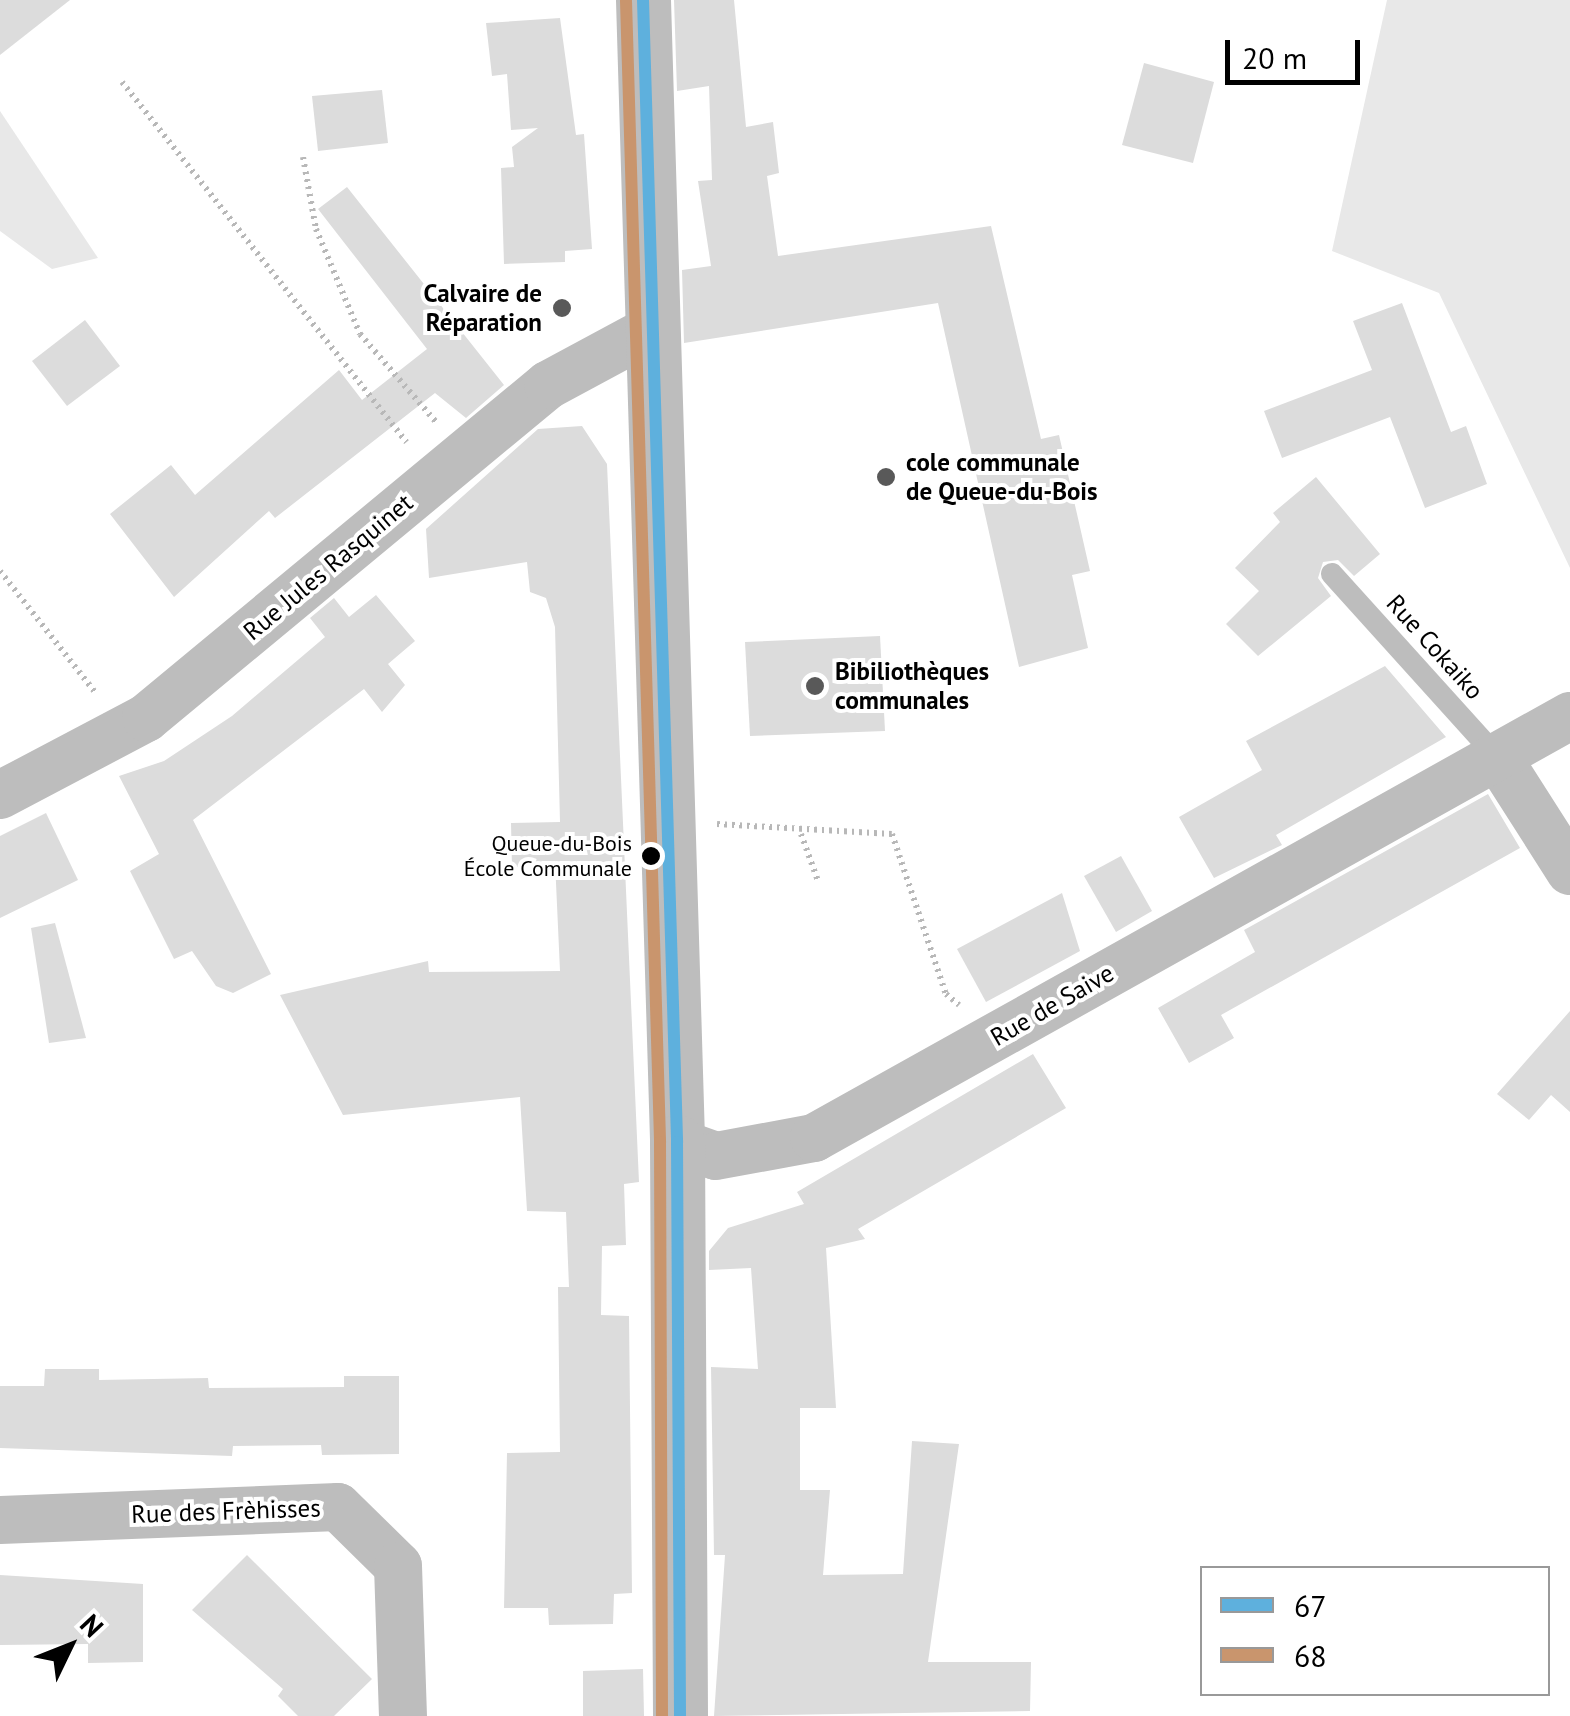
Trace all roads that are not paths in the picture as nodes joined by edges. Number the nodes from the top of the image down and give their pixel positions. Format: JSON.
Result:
{"nodes":[{"id":1,"x":643,"y":0,"type":"edge"},
{"id":2,"x":650,"y":330,"type":"junction"},
{"id":3,"x":1332,"y":574,"type":"dead end"},
{"id":4,"x":1570,"y":716,"type":"edge"},
{"id":5,"x":1498,"y":758,"type":"junction"},
{"id":6,"x":0,"y":796,"type":"edge"},
{"id":7,"x":1570,"y":871,"type":"edge"},
{"id":8,"x":677,"y":1142,"type":"junction"},
{"id":9,"x":0,"y":1520,"type":"edge"},
{"id":10,"x":404,"y":1716,"type":"edge"},
{"id":11,"x":680,"y":1716,"type":"edge"}],
"edges":[{"from":1,"to":2,"type":"street"},
{"from":2,"to":6,"type":"street","name":"Rue Jules Rasquinet"},
{"from":2,"to":8,"type":"street"},
{"from":3,"to":5,"type":"lane","name":"Rue Cokaiko"},
{"from":4,"to":5,"type":"street","name":"Rue de Saive"},
{"from":5,"to":7,"type":"street"},
{"from":5,"to":8,"type":"street","name":"Rue de Saive"},
{"from":8,"to":11,"type":"street"},
{"from":9,"to":10,"type":"street","name":"Rue des Frèhisses"}]}
